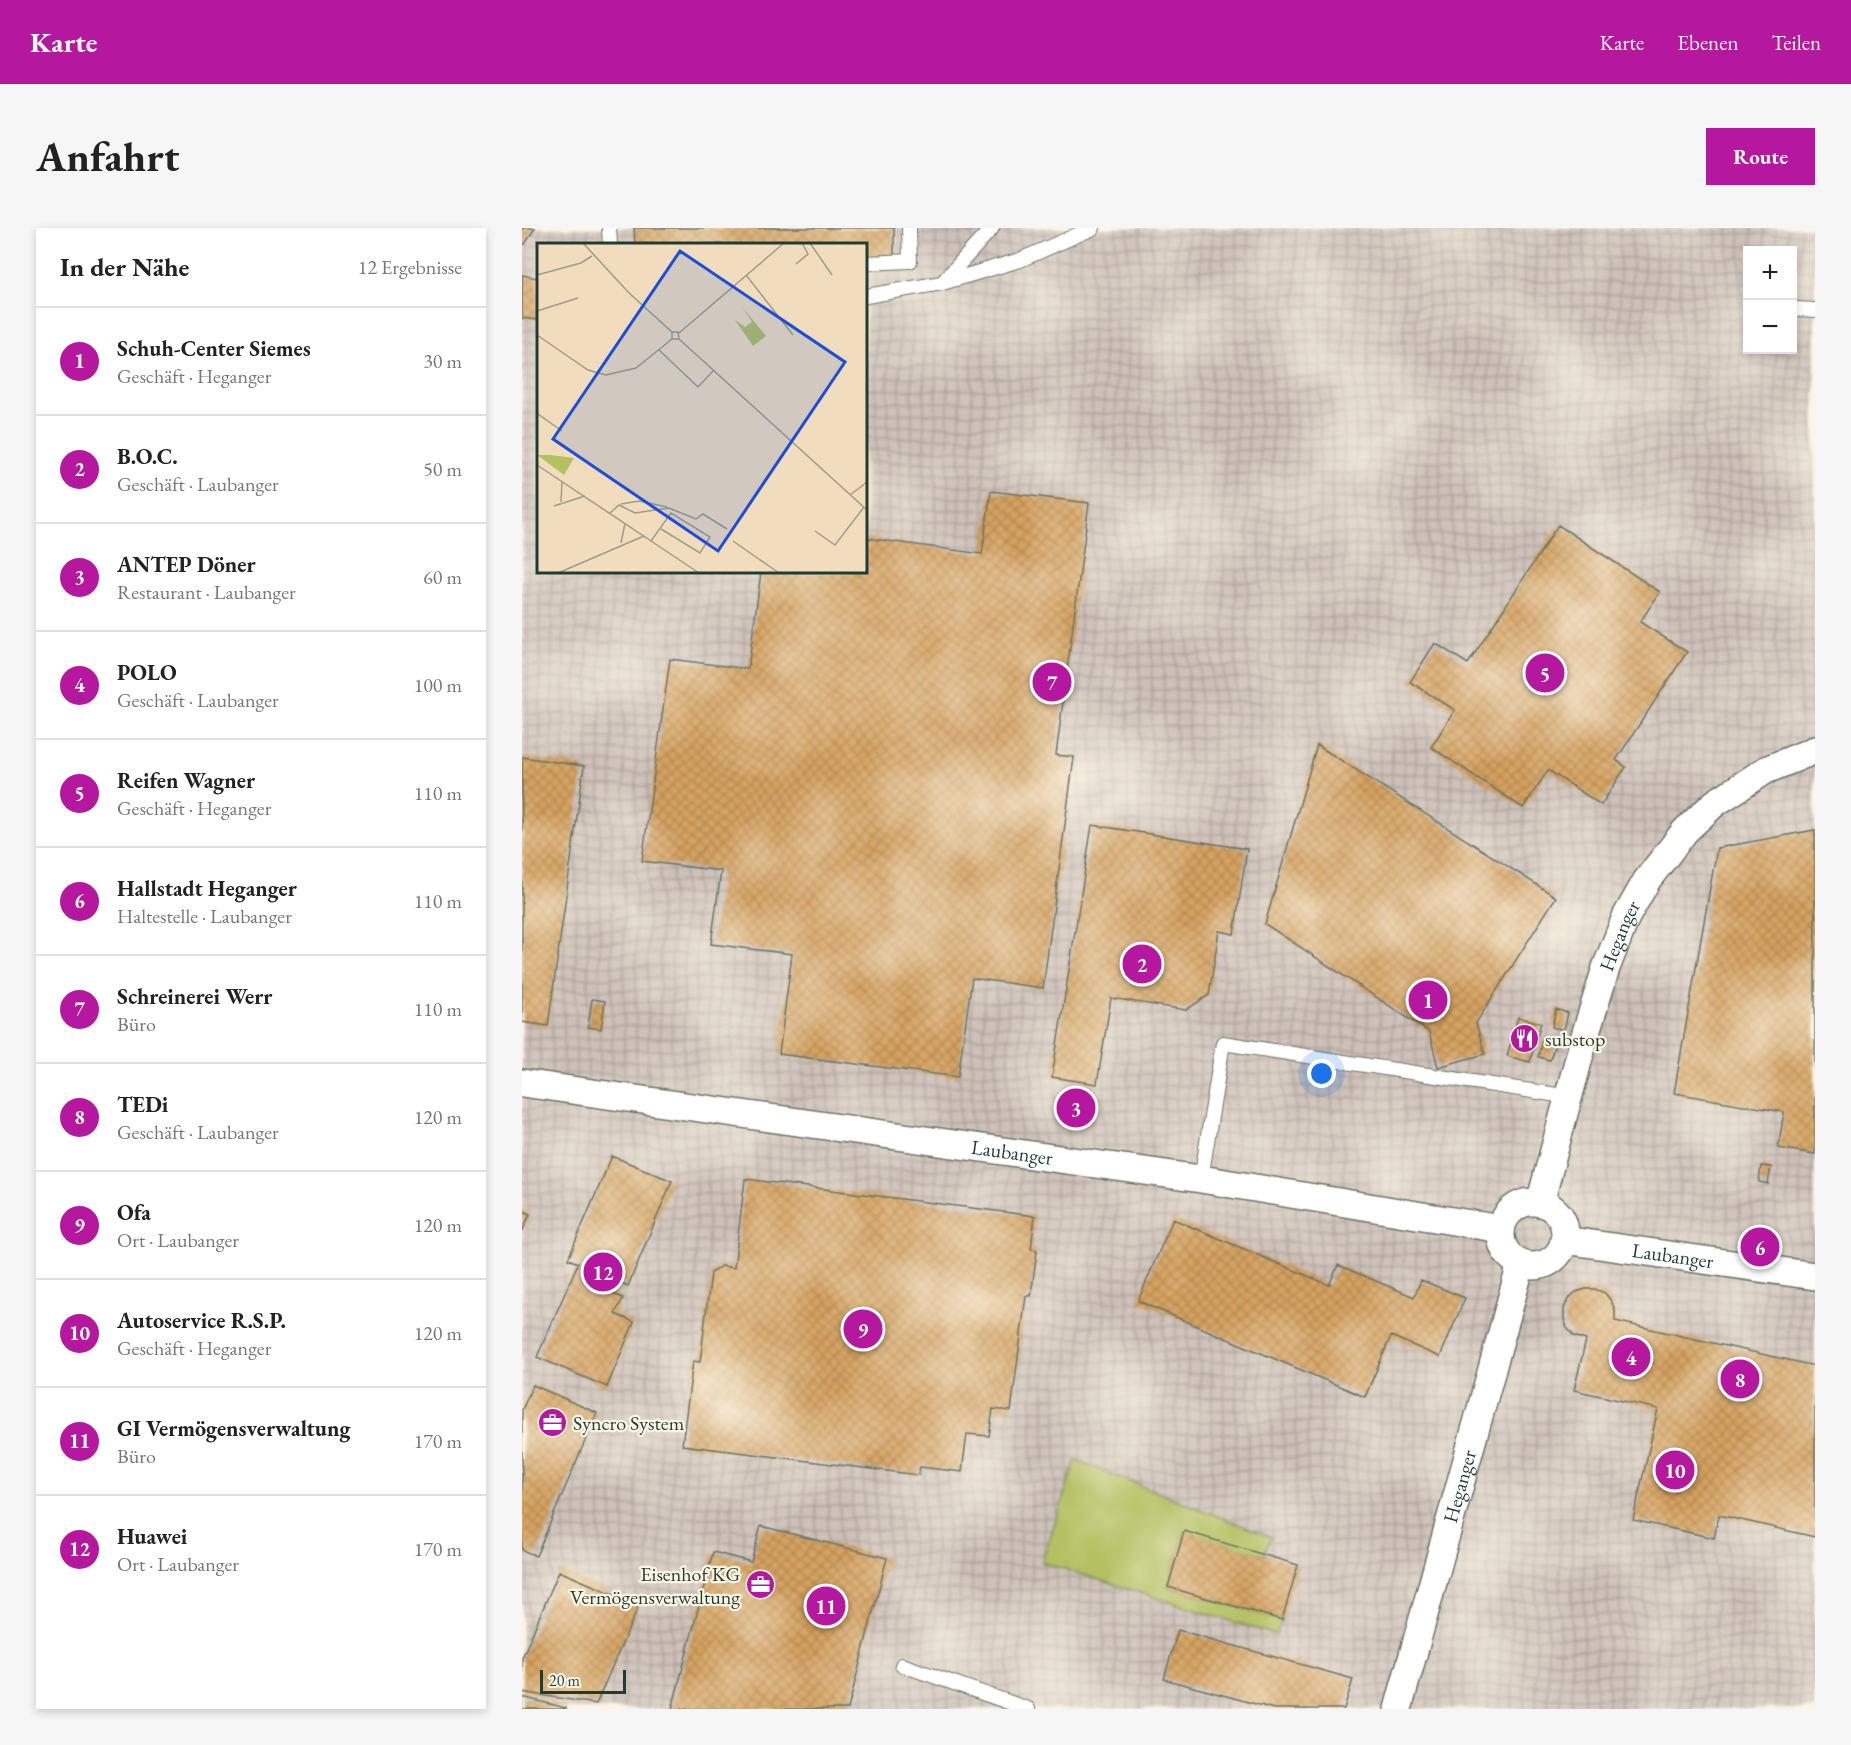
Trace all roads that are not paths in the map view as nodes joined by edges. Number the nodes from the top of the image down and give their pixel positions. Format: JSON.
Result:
{"nodes":[{"id":1,"x":609,"y":228,"type":"edge"},
{"id":2,"x":909,"y":228,"type":"edge"},
{"id":3,"x":992,"y":228,"type":"edge"},
{"id":4,"x":1093,"y":228,"type":"edge"},
{"id":5,"x":610,"y":243,"type":"edge"},
{"id":6,"x":867,"y":263,"type":"edge"},
{"id":7,"x":942,"y":283,"type":"junction"},
{"id":8,"x":867,"y":296,"type":"edge"},
{"id":9,"x":1797,"y":309,"type":"edge"},
{"id":10,"x":1815,"y":310,"type":"edge"},
{"id":11,"x":1815,"y":750,"type":"edge"},
{"id":12,"x":522,"y":1083,"type":"edge"},
{"id":13,"x":1570,"y":1097,"type":"junction"},
{"id":14,"x":1201,"y":1179,"type":"junction"},
{"id":15,"x":1540,"y":1203,"type":"junction"},
{"id":16,"x":1501,"y":1229,"type":"junction"},
{"id":17,"x":1564,"y":1240,"type":"junction"},
{"id":18,"x":1521,"y":1264,"type":"junction"},
{"id":19,"x":1815,"y":1276,"type":"edge"},
{"id":20,"x":902,"y":1665,"type":"dead end"},
{"id":21,"x":1028,"y":1709,"type":"edge"},
{"id":22,"x":1398,"y":1709,"type":"edge"}],
"edges":[{"from":1,"to":5,"type":"lane"},
{"from":2,"to":6,"type":"lane"},
{"from":3,"to":7,"type":"lane"},
{"from":4,"to":7,"type":"lane"},
{"from":7,"to":8,"type":"lane"},
{"from":9,"to":10,"type":"lane"},
{"from":11,"to":13,"type":"street","name":"Heganger"},
{"from":12,"to":14,"type":"street","name":"Laubanger"},
{"from":13,"to":14,"type":"lane"},
{"from":13,"to":15,"type":"street","name":"Heganger"},
{"from":14,"to":16,"type":"street","name":"Laubanger"},
{"from":15,"to":16,"type":"street"},
{"from":15,"to":17,"type":"street"},
{"from":16,"to":18,"type":"street"},
{"from":17,"to":18,"type":"street"},
{"from":17,"to":19,"type":"street","name":"Laubanger"},
{"from":18,"to":22,"type":"street","name":"Heganger"},
{"from":20,"to":21,"type":"lane"}]}
